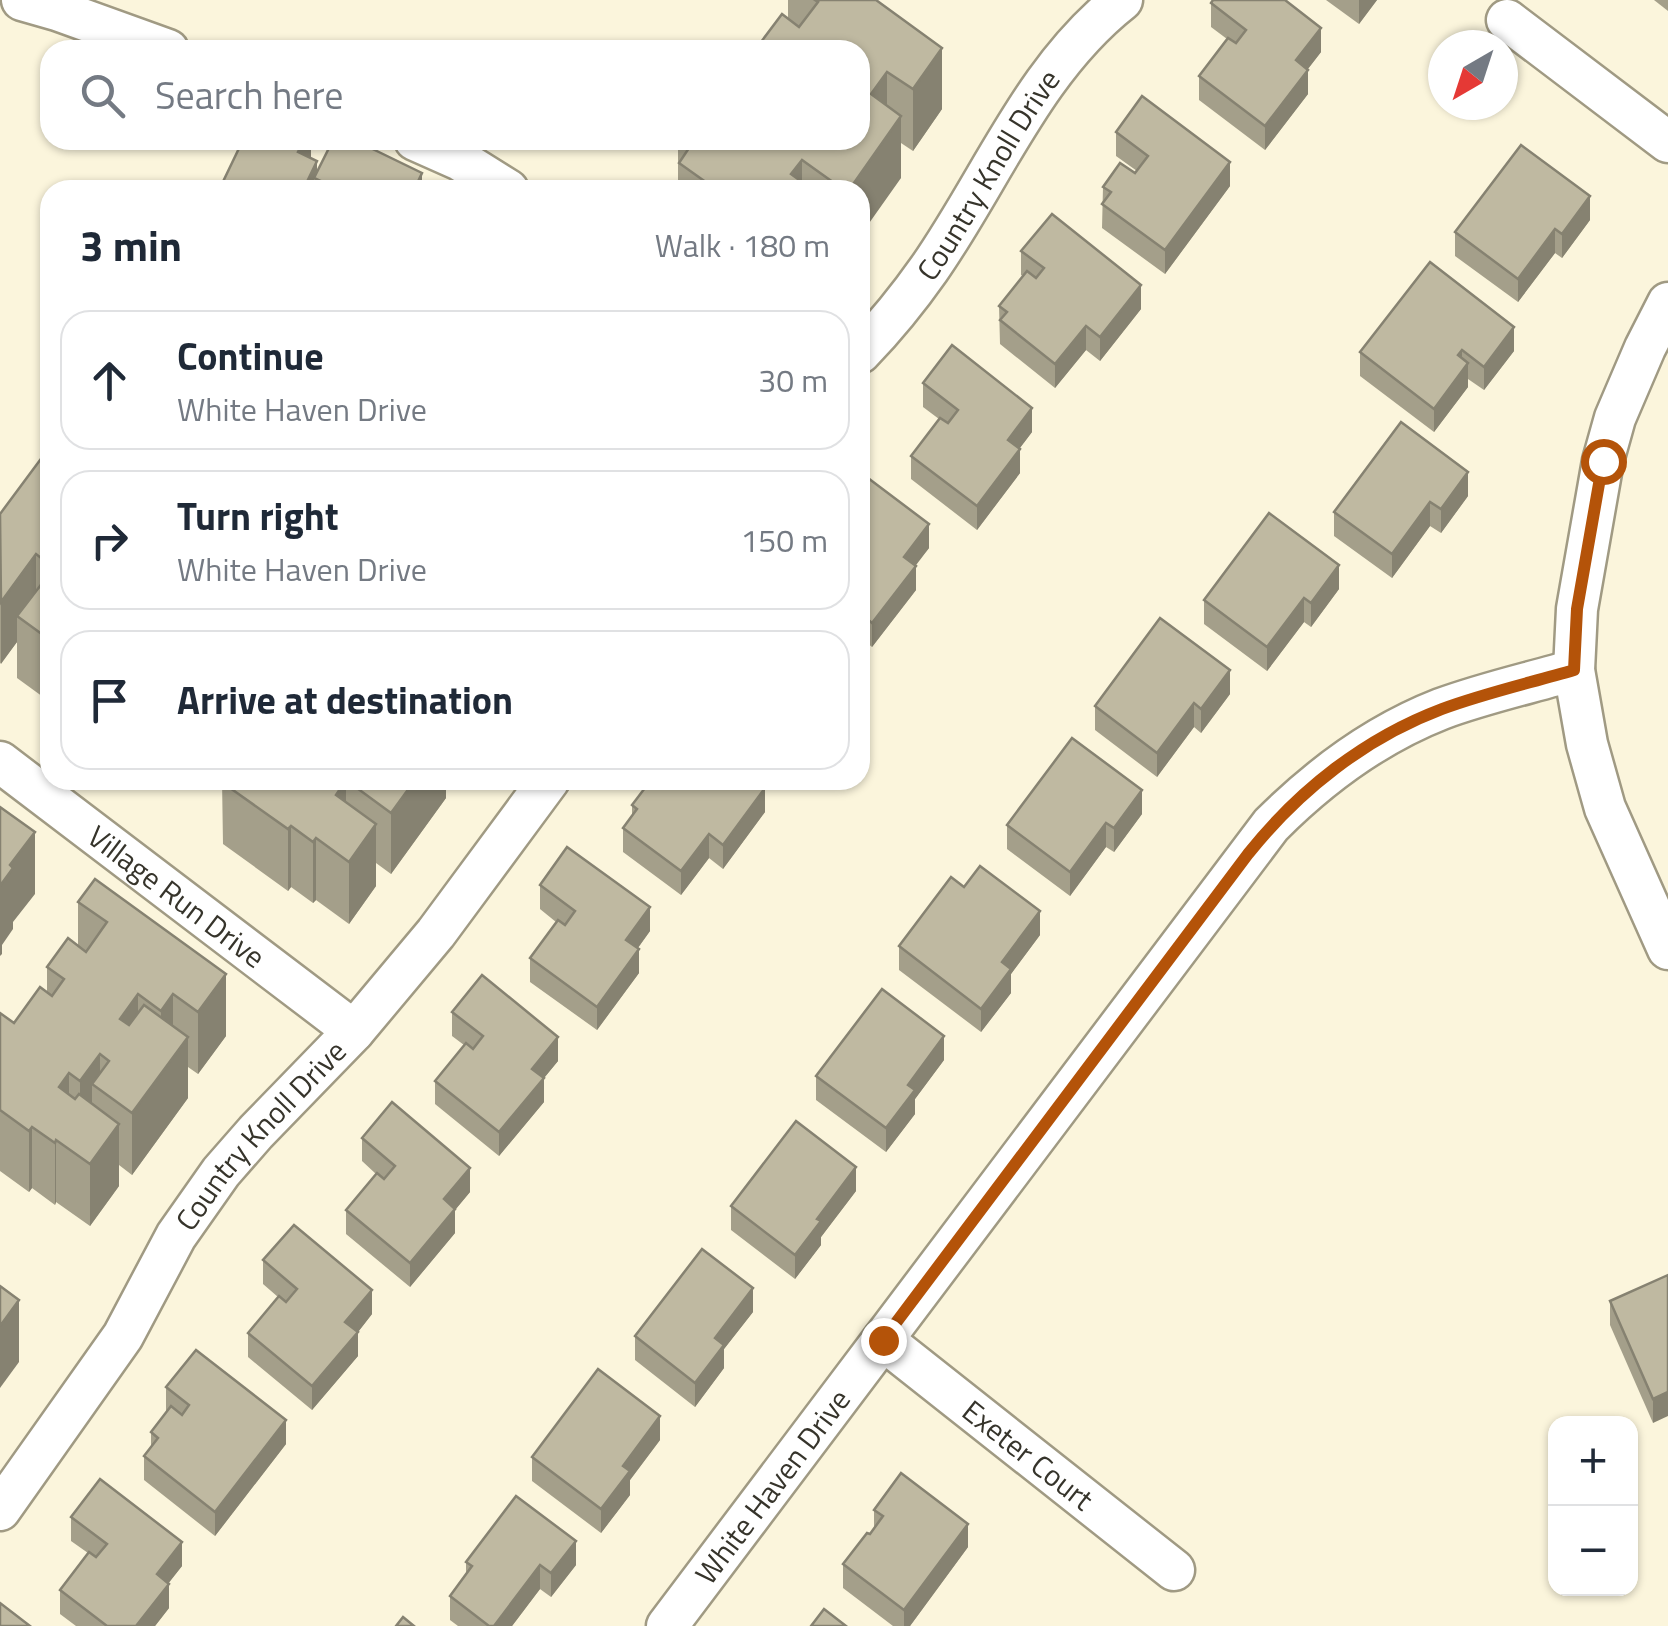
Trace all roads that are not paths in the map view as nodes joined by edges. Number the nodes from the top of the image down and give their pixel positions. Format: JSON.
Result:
{"nodes":[{"id":1,"x":22,"y":0,"type":"edge"},
{"id":2,"x":1122,"y":0,"type":"edge"},
{"id":3,"x":1507,"y":20,"type":"dead end"},
{"id":4,"x":140,"y":40,"type":"edge"},
{"id":5,"x":1668,"y":142,"type":"edge"},
{"id":6,"x":438,"y":150,"type":"edge"},
{"id":7,"x":492,"y":180,"type":"edge"},
{"id":8,"x":1668,"y":304,"type":"edge"},
{"id":9,"x":870,"y":342,"type":"edge"},
{"id":10,"x":1574,"y":670,"type":"junction"},
{"id":11,"x":0,"y":762,"type":"edge"},
{"id":12,"x":542,"y":790,"type":"edge"},
{"id":13,"x":1668,"y":950,"type":"edge"},
{"id":14,"x":354,"y":1032,"type":"junction"},
{"id":15,"x":883,"y":1340,"type":"junction"},
{"id":16,"x":0,"y":1510,"type":"edge"},
{"id":17,"x":1174,"y":1570,"type":"dead end"},
{"id":18,"x":667,"y":1626,"type":"edge"}],
"edges":[{"from":1,"to":4,"type":"street"},
{"from":2,"to":9,"type":"street","name":"Country Knoll Drive"},
{"from":3,"to":5,"type":"street"},
{"from":6,"to":7,"type":"street"},
{"from":8,"to":10,"type":"street"},
{"from":10,"to":13,"type":"street"},
{"from":10,"to":15,"type":"street","name":"White Haven Drive"},
{"from":11,"to":14,"type":"street","name":"Village Run Drive"},
{"from":12,"to":14,"type":"street","name":"Country Knoll Drive"},
{"from":14,"to":16,"type":"street","name":"Country Knoll Drive"},
{"from":15,"to":17,"type":"street","name":"Exeter Court"},
{"from":15,"to":18,"type":"street","name":"White Haven Drive"}]}
